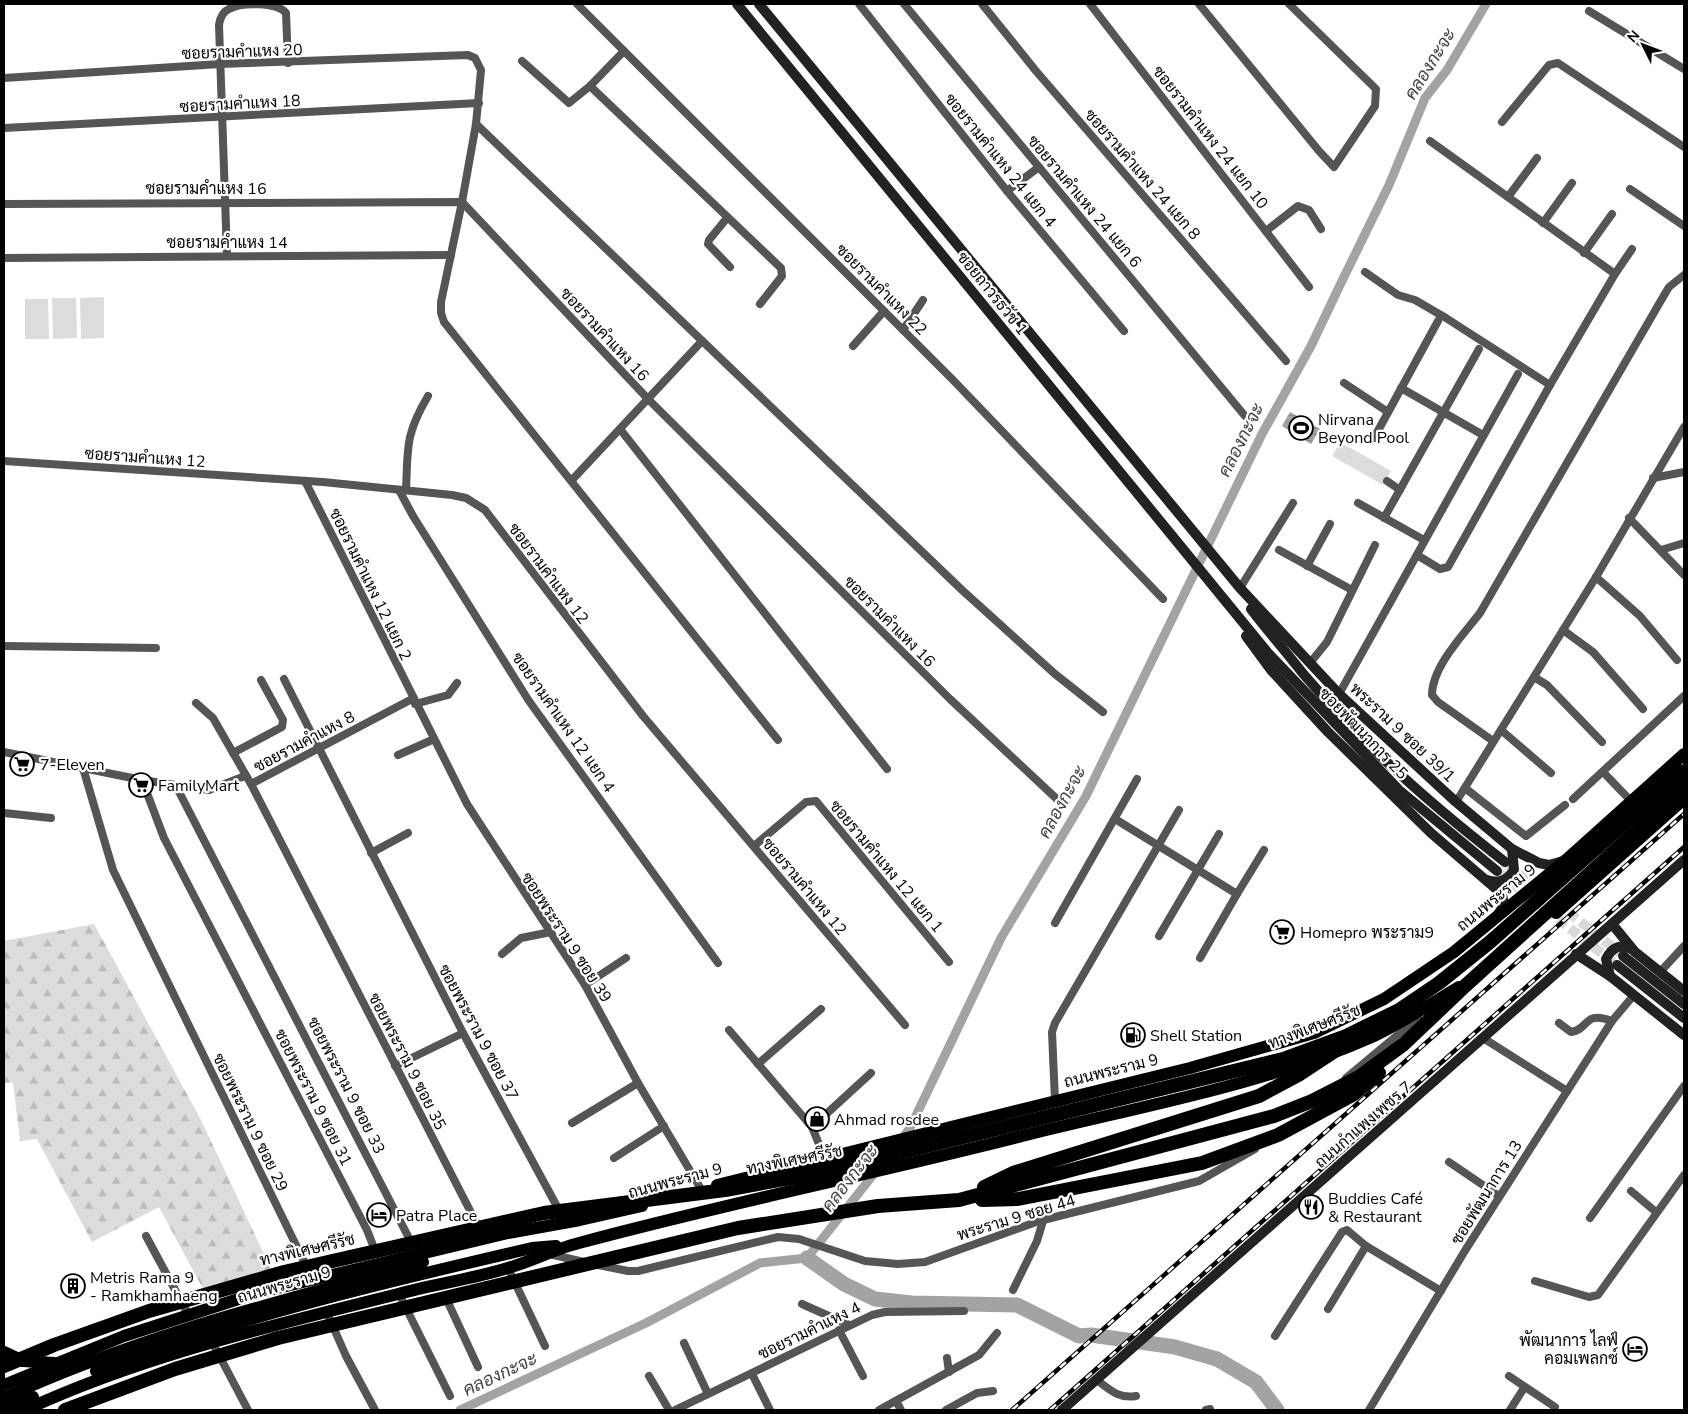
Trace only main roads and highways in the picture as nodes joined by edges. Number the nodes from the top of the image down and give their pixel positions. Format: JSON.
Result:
{"nodes":[{"id":1,"x":737,"y":4,"type":"edge"},
{"id":2,"x":759,"y":4,"type":"edge"},
{"id":3,"x":926,"y":207,"type":"junction"},
{"id":4,"x":913,"y":218,"type":"junction"},
{"id":5,"x":1240,"y":588,"type":"junction"},
{"id":6,"x":1224,"y":602,"type":"junction"},
{"id":7,"x":1684,"y":754,"type":"edge"},
{"id":8,"x":1684,"y":766,"type":"edge"},
{"id":9,"x":1684,"y":771,"type":"edge"},
{"id":10,"x":1684,"y":788,"type":"edge"},
{"id":11,"x":1662,"y":791,"type":"junction"},
{"id":12,"x":1684,"y":799,"type":"edge"},
{"id":13,"x":1512,"y":849,"type":"junction"},
{"id":14,"x":1566,"y":860,"type":"junction"},
{"id":15,"x":1684,"y":860,"type":"edge"},
{"id":16,"x":1505,"y":862,"type":"tunnel mouth"},
{"id":17,"x":1497,"y":871,"type":"tunnel mouth"},
{"id":18,"x":1486,"y":880,"type":"junction"},
{"id":19,"x":1496,"y":918,"type":"junction"},
{"id":20,"x":1612,"y":924,"type":"junction"},
{"id":21,"x":1635,"y":952,"type":"junction"},
{"id":22,"x":1576,"y":954,"type":"junction"},
{"id":23,"x":1623,"y":956,"type":"tunnel mouth"},
{"id":24,"x":1617,"y":965,"type":"tunnel mouth"},
{"id":25,"x":1479,"y":972,"type":"junction"},
{"id":26,"x":1610,"y":976,"type":"junction"},
{"id":27,"x":1464,"y":983,"type":"junction"},
{"id":28,"x":1684,"y":991,"type":"edge"},
{"id":29,"x":1684,"y":1004,"type":"edge"},
{"id":30,"x":1684,"y":1018,"type":"edge"},
{"id":31,"x":1684,"y":1035,"type":"edge"},
{"id":32,"x":1334,"y":1051,"type":"junction"},
{"id":33,"x":1040,"y":1105,"type":"junction"},
{"id":34,"x":1045,"y":1131,"type":"junction"},
{"id":35,"x":959,"y":1200,"type":"junction"},
{"id":36,"x":580,"y":1220,"type":"junction"},
{"id":37,"x":573,"y":1244,"type":"junction"},
{"id":38,"x":426,"y":1262,"type":"junction"},
{"id":39,"x":157,"y":1325,"type":"junction"},
{"id":40,"x":4,"y":1352,"type":"edge"},
{"id":41,"x":174,"y":1353,"type":"junction"},
{"id":42,"x":56,"y":1363,"type":"junction"},
{"id":43,"x":4,"y":1366,"type":"edge"},
{"id":44,"x":4,"y":1385,"type":"edge"},
{"id":45,"x":62,"y":1393,"type":"junction"},
{"id":46,"x":4,"y":1398,"type":"edge"},
{"id":47,"x":5,"y":1410,"type":"edge"},
{"id":48,"x":25,"y":1410,"type":"edge"},
{"id":49,"x":40,"y":1410,"type":"edge"},
{"id":50,"x":64,"y":1410,"type":"edge"},
{"id":51,"x":1062,"y":1410,"type":"edge"}],
"edges":[{"from":1,"to":4,"type":"main road","name":"ซอยถาวรธวัช 1"},
{"from":2,"to":3,"type":"main road","name":"ซอยถาวรธวัช 1"},
{"from":3,"to":4,"type":"main road"},
{"from":3,"to":5,"type":"main road","name":"ซอยถาวรธวัช 1"},
{"from":4,"to":6,"type":"main road","name":"ซอยถาวรธวัช 1"},
{"from":5,"to":13,"type":"main road","name":"พระราม 9 ซอย 39/1"},
{"from":5,"to":16,"type":"main road","name":"ซอยพัฒนาการ 25"},
{"from":6,"to":17,"type":"main road","name":"ซอยพัฒนาการ 25"},
{"from":6,"to":18,"type":"main road"},
{"from":7,"to":14,"type":"main road","name":"ถนนพระราม 9"},
{"from":8,"to":11,"type":"highway"},
{"from":9,"to":11,"type":"highway","name":"ทางพิเศษศรีรัช"},
{"from":10,"to":25,"type":"highway"},
{"from":11,"to":43,"type":"highway","name":"ทางพิเศษศรีรัช"},
{"from":12,"to":25,"type":"main road","name":"ถนนพระราม 9"},
{"from":13,"to":14,"type":"main road","name":"พระราม 9 ซอย 39/1"},
{"from":13,"to":18,"type":"main road"},
{"from":14,"to":19,"type":"main road","name":"ถนนพระราม 9"},
{"from":15,"to":20,"type":"main road","name":"ถนนกำแพงเพชร 7"},
{"from":18,"to":19,"type":"main road"},
{"from":19,"to":33,"type":"main road","name":"ถนนพระราม 9"},
{"from":20,"to":21,"type":"main road"},
{"from":20,"to":22,"type":"main road","name":"ถนนกำแพงเพชร 7"},
{"from":21,"to":26,"type":"main road"},
{"from":21,"to":28,"type":"main road"},
{"from":22,"to":26,"type":"main road"},
{"from":22,"to":51,"type":"main road","name":"ถนนกำแพงเพชร 7"},
{"from":23,"to":29,"type":"main road"},
{"from":24,"to":30,"type":"main road"},
{"from":25,"to":27,"type":"main road","name":"ถนนพระราม 9"},
{"from":25,"to":35,"type":"highway"},
{"from":26,"to":31,"type":"main road"},
{"from":27,"to":32,"type":"main road","name":"ถนนพระราม 9"},
{"from":27,"to":35,"type":"highway"},
{"from":32,"to":34,"type":"main road","name":"ถนนพระราม 9"},
{"from":32,"to":35,"type":"highway"},
{"from":33,"to":34,"type":"main road"},
{"from":33,"to":36,"type":"main road","name":"ถนนพระราม 9"},
{"from":34,"to":37,"type":"main road","name":"ถนนพระราม 9"},
{"from":35,"to":50,"type":"highway"},
{"from":36,"to":38,"type":"main road","name":"ถนนพระราม 9"},
{"from":36,"to":38,"type":"main road","name":"ถนนพระราม 9"},
{"from":37,"to":38,"type":"main road","name":"ถนนพระราม 9"},
{"from":37,"to":41,"type":"main road","name":"ถนนพระราม 9"},
{"from":38,"to":39,"type":"main road","name":"ถนนพระราม 9"},
{"from":38,"to":46,"type":"main road","name":"ถนนพระราม 9"},
{"from":38,"to":47,"type":"main road","name":"ถนนพระราม 9"},
{"from":39,"to":41,"type":"main road"},
{"from":39,"to":42,"type":"main road","name":"ถนนพระราม 9"},
{"from":40,"to":42,"type":"main road"},
{"from":41,"to":45,"type":"main road","name":"ถนนพระราม 9"},
{"from":42,"to":44,"type":"main road","name":"ถนนพระราม 9"},
{"from":45,"to":48,"type":"main road","name":"ถนนพระราม 9"},
{"from":45,"to":49,"type":"main road"}]}
